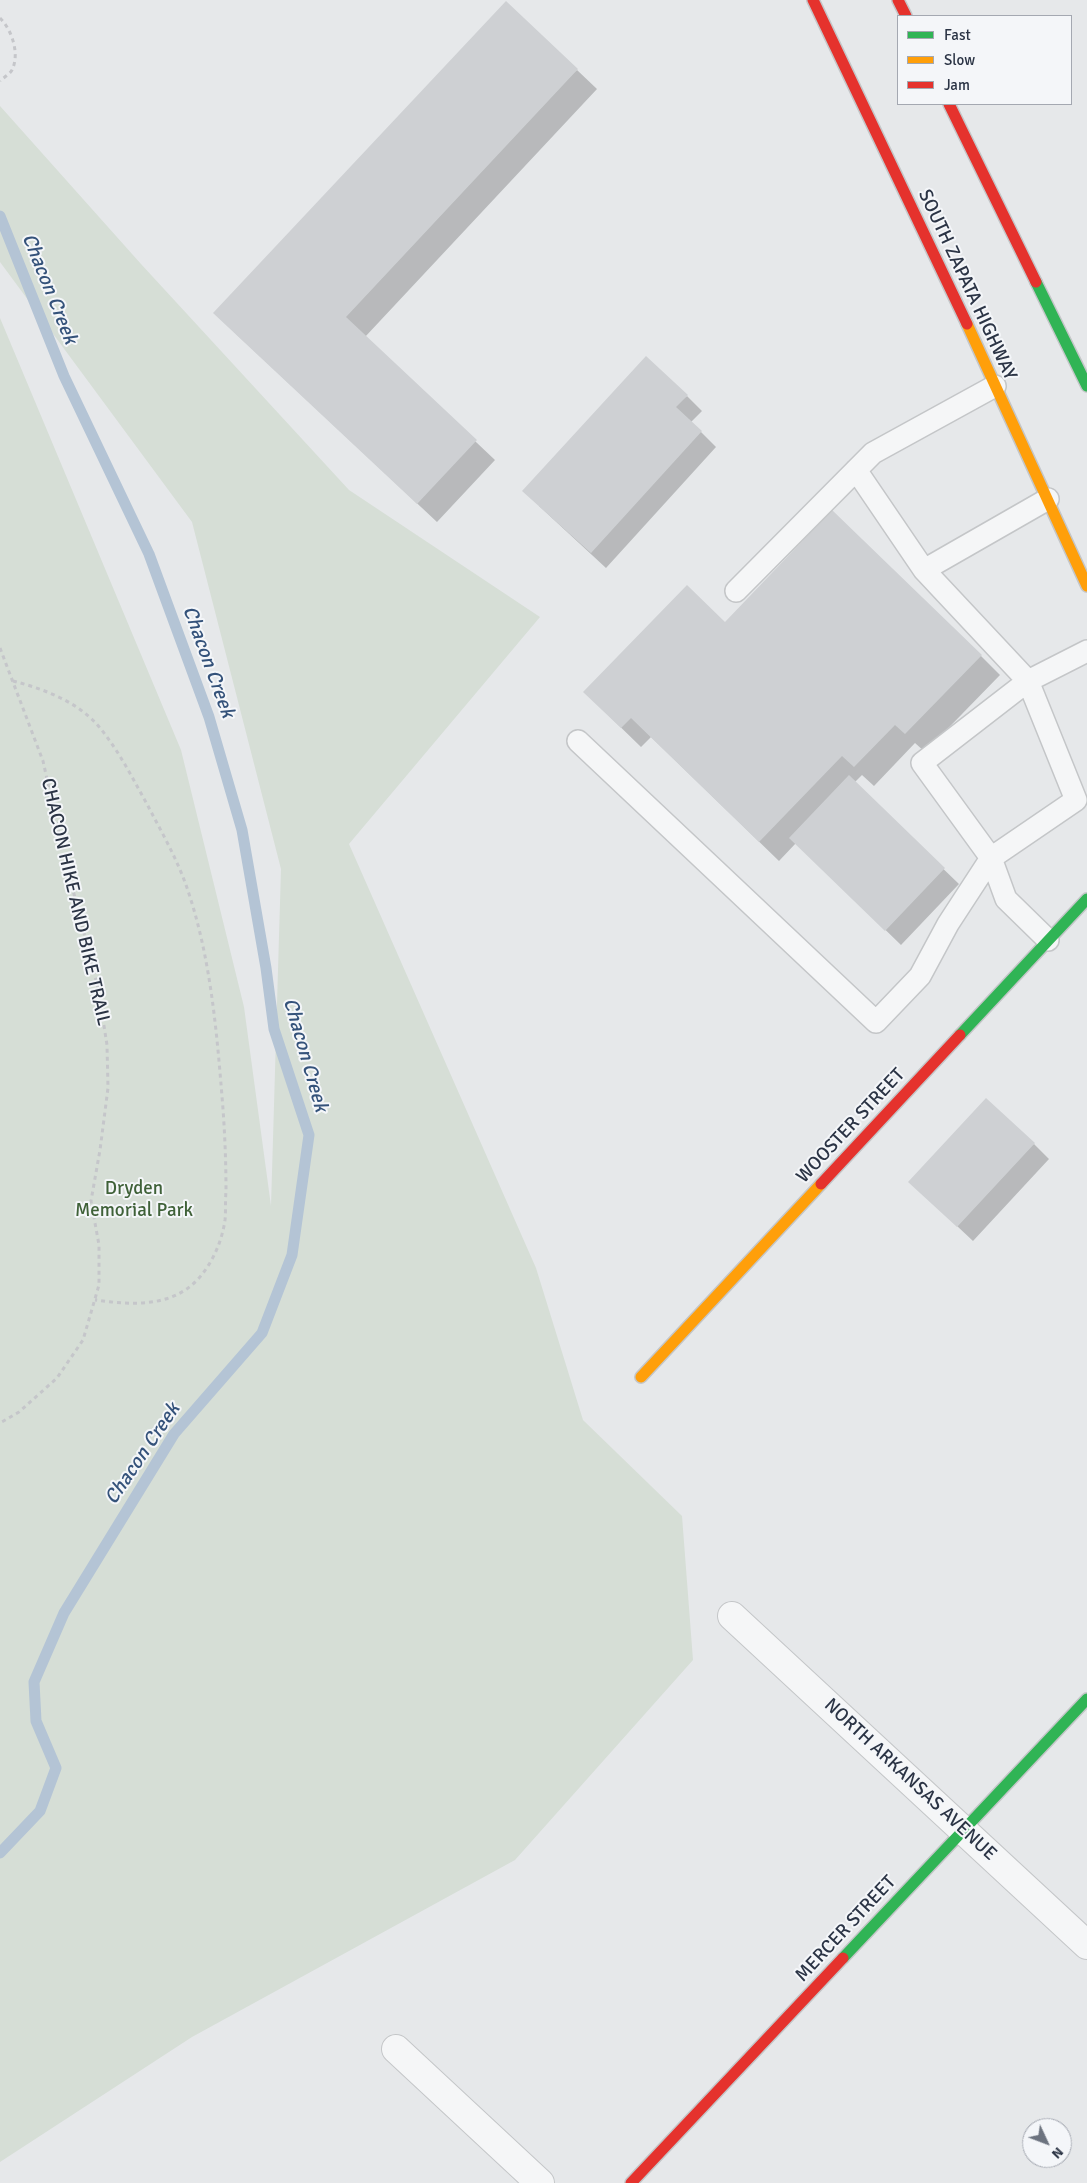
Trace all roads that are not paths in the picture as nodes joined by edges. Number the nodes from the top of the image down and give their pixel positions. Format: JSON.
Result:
{"nodes":[{"id":1,"x":813,"y":0,"type":"edge"},
{"id":2,"x":898,"y":0,"type":"edge"},
{"id":3,"x":906,"y":15,"type":"edge"},
{"id":4,"x":949,"y":105,"type":"edge"},
{"id":5,"x":996,"y":386,"type":"junction"},
{"id":6,"x":1087,"y":386,"type":"edge"},
{"id":7,"x":856,"y":470,"type":"junction"},
{"id":8,"x":1048,"y":499,"type":"junction"},
{"id":9,"x":924,"y":570,"type":"junction"},
{"id":10,"x":1087,"y":586,"type":"edge"},
{"id":11,"x":736,"y":590,"type":"dead end"},
{"id":12,"x":1087,"y":651,"type":"edge"},
{"id":13,"x":1028,"y":681,"type":"junction"},
{"id":14,"x":578,"y":741,"type":"dead end"},
{"id":15,"x":991,"y":858,"type":"junction"},
{"id":16,"x":1087,"y":899,"type":"edge"},
{"id":17,"x":1048,"y":940,"type":"junction"},
{"id":18,"x":641,"y":1377,"type":"dead end"},
{"id":19,"x":732,"y":1616,"type":"dead end"},
{"id":20,"x":1087,"y":1699,"type":"edge"},
{"id":21,"x":964,"y":1829,"type":"junction"},
{"id":22,"x":1087,"y":1945,"type":"edge"},
{"id":23,"x":396,"y":2049,"type":"dead end"},
{"id":24,"x":540,"y":2183,"type":"edge"},
{"id":25,"x":631,"y":2183,"type":"edge"}],
"edges":[{"from":1,"to":5,"type":"street","name":"SOUTH ZAPATA HIGHWAY"},
{"from":2,"to":3,"type":"street"},
{"from":4,"to":6,"type":"street"},
{"from":5,"to":7,"type":"lane"},
{"from":5,"to":8,"type":"street","name":"SOUTH ZAPATA HIGHWAY"},
{"from":7,"to":9,"type":"lane"},
{"from":7,"to":11,"type":"lane"},
{"from":8,"to":9,"type":"lane"},
{"from":8,"to":10,"type":"street","name":"SOUTH ZAPATA HIGHWAY"},
{"from":9,"to":13,"type":"lane"},
{"from":12,"to":13,"type":"lane"},
{"from":13,"to":15,"type":"lane"},
{"from":13,"to":15,"type":"lane"},
{"from":14,"to":15,"type":"lane"},
{"from":15,"to":17,"type":"lane"},
{"from":16,"to":17,"type":"street","name":"WOOSTER STREET"},
{"from":17,"to":18,"type":"street","name":"WOOSTER STREET"},
{"from":19,"to":21,"type":"street","name":"NORTH ARKANSAS AVENUE"},
{"from":20,"to":21,"type":"street","name":"MERCER STREET"},
{"from":21,"to":22,"type":"street","name":"NORTH ARKANSAS AVENUE"},
{"from":21,"to":25,"type":"street","name":"MERCER STREET"},
{"from":23,"to":24,"type":"street"}]}
